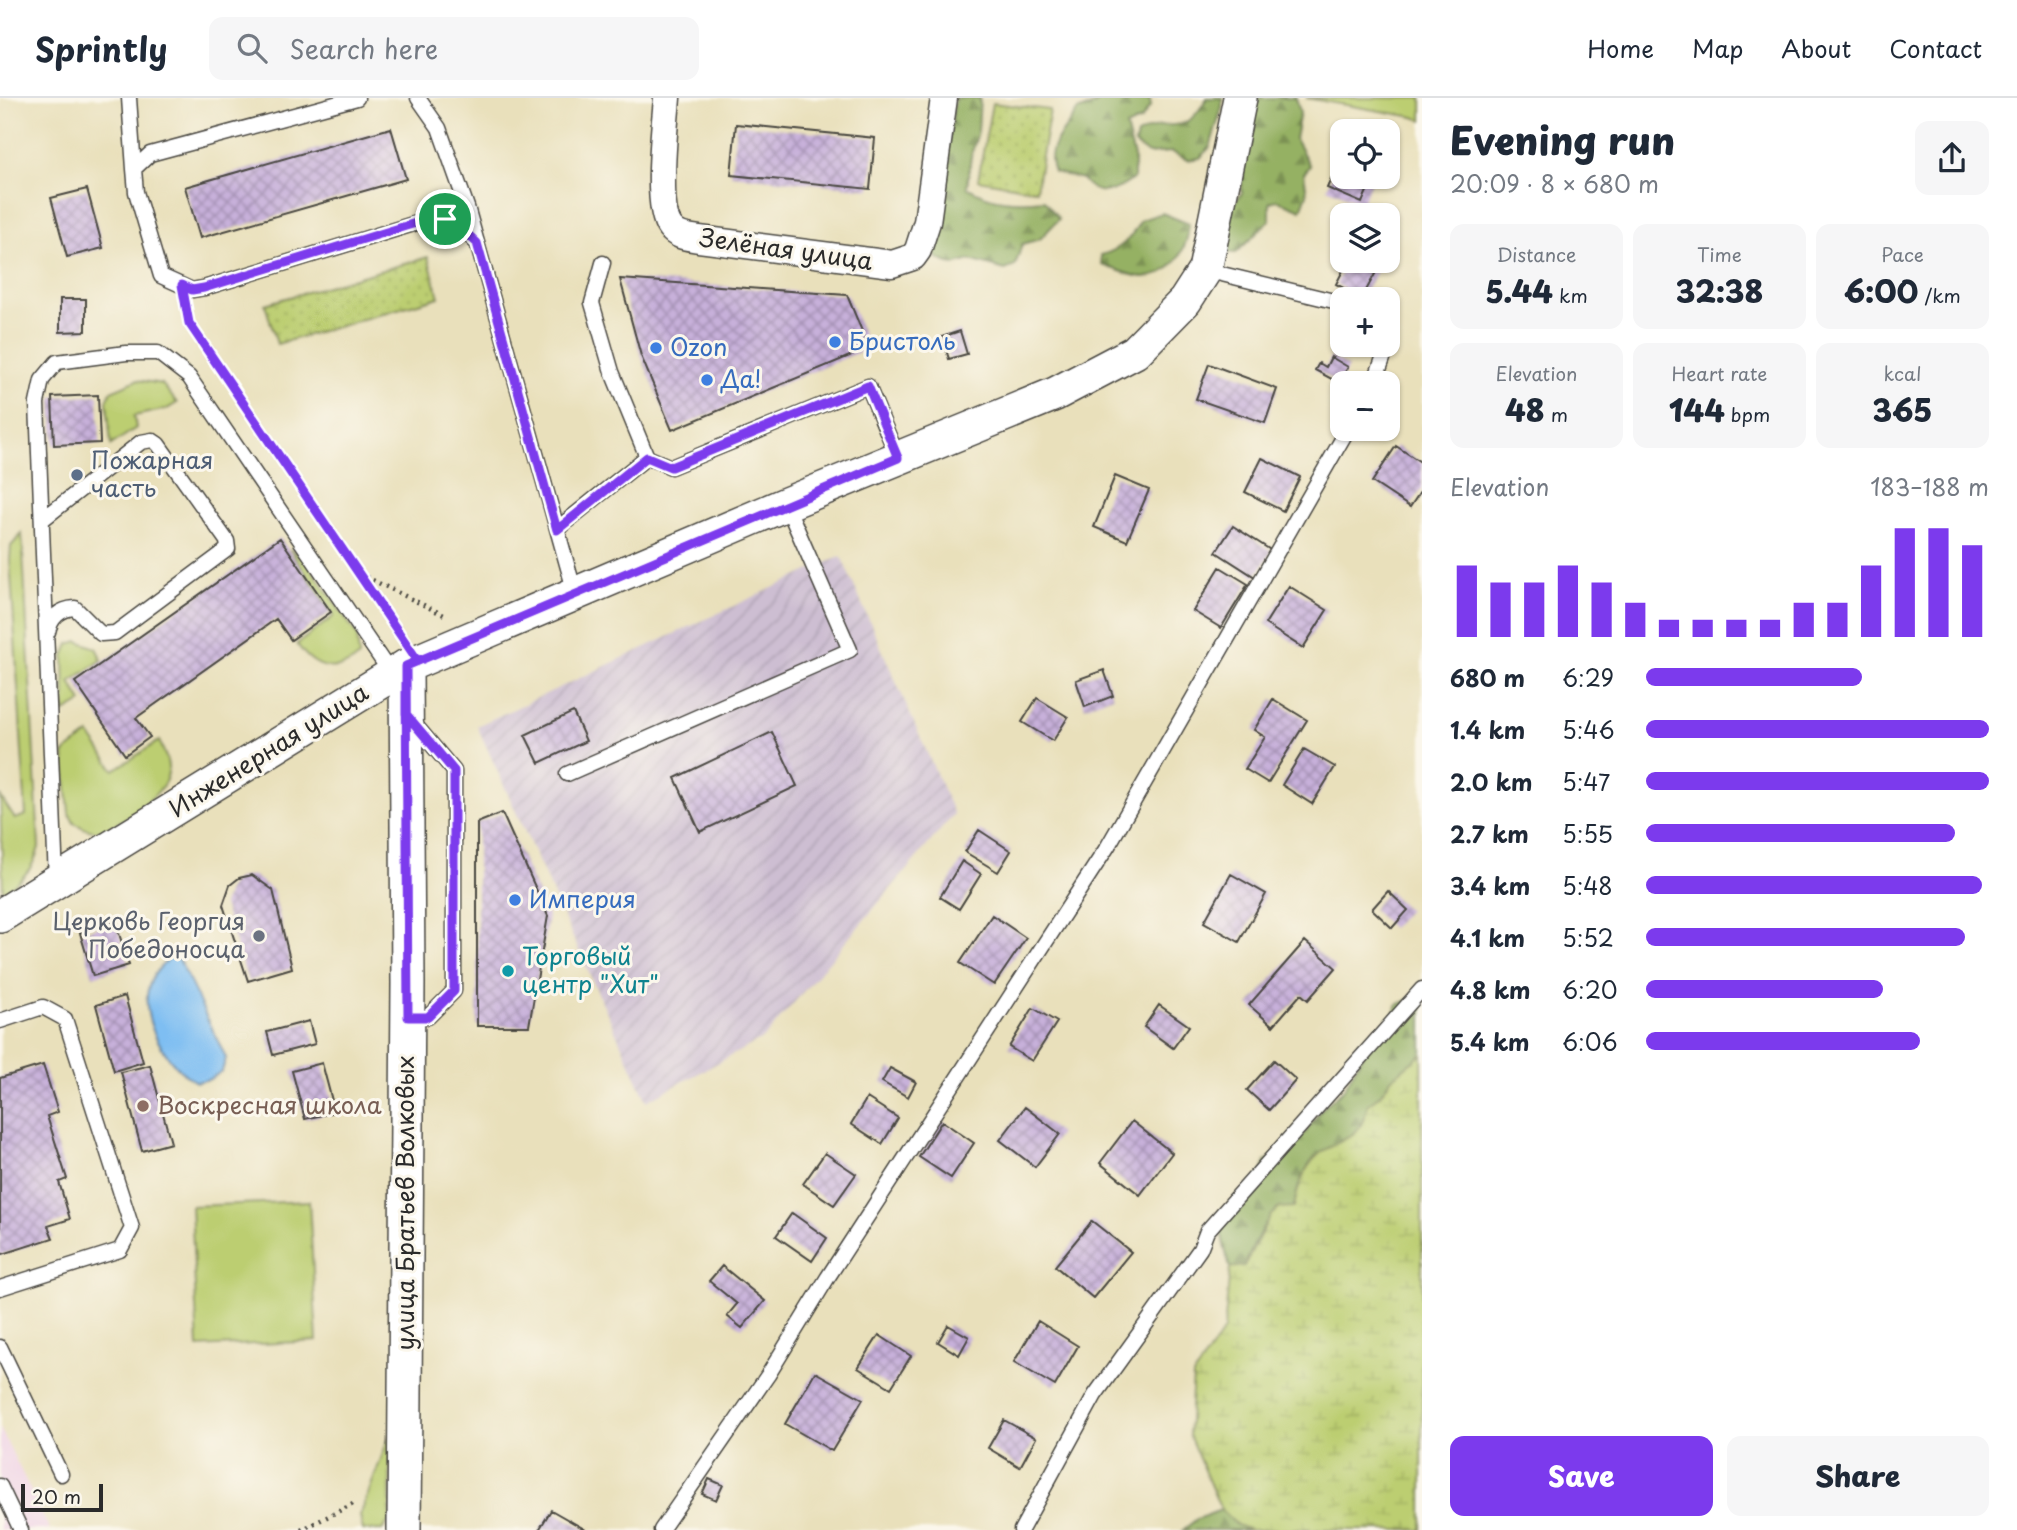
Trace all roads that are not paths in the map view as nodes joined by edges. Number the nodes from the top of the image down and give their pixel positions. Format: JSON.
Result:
{"nodes":[{"id":1,"x":129,"y":98,"type":"edge"},
{"id":2,"x":357,"y":98,"type":"edge"},
{"id":3,"x":418,"y":98,"type":"edge"},
{"id":4,"x":667,"y":98,"type":"edge"},
{"id":5,"x":944,"y":98,"type":"edge"},
{"id":6,"x":1240,"y":98,"type":"edge"},
{"id":7,"x":134,"y":169,"type":"junction"},
{"id":8,"x":477,"y":243,"type":"junction"},
{"id":9,"x":603,"y":263,"type":"dead end"},
{"id":10,"x":1205,"y":270,"type":"junction"},
{"id":11,"x":1330,"y":300,"type":"edge"},
{"id":12,"x":1341,"y":441,"type":"edge"},
{"id":13,"x":647,"y":457,"type":"junction"},
{"id":14,"x":898,"y":458,"type":"junction"},
{"id":15,"x":786,"y":504,"type":"junction"},
{"id":16,"x":42,"y":520,"type":"junction"},
{"id":17,"x":557,"y":530,"type":"junction"},
{"id":18,"x":575,"y":593,"type":"junction"},
{"id":19,"x":47,"y":640,"type":"junction"},
{"id":20,"x":406,"y":667,"type":"junction"},
{"id":21,"x":406,"y":714,"type":"junction"},
{"id":22,"x":567,"y":774,"type":"dead end"},
{"id":23,"x":56,"y":882,"type":"junction"},
{"id":24,"x":0,"y":916,"type":"edge"},
{"id":25,"x":1422,"y":989,"type":"edge"},
{"id":26,"x":408,"y":1017,"type":"junction"},
{"id":27,"x":0,"y":1021,"type":"edge"},
{"id":28,"x":0,"y":1288,"type":"edge"},
{"id":29,"x":0,"y":1347,"type":"edge"},
{"id":30,"x":61,"y":1474,"type":"dead end"},
{"id":31,"x":0,"y":1486,"type":"edge"},
{"id":32,"x":21,"y":1530,"type":"edge"},
{"id":33,"x":404,"y":1530,"type":"edge"},
{"id":34,"x":661,"y":1530,"type":"edge"},
{"id":35,"x":1021,"y":1530,"type":"edge"}],
"edges":[{"from":1,"to":7,"type":"lane"},
{"from":2,"to":7,"type":"lane"},
{"from":3,"to":8,"type":"lane"},
{"from":4,"to":5,"type":"street","name":"Зелёная улица"},
{"from":6,"to":10,"type":"street","name":"Инженерная улица"},
{"from":7,"to":8,"type":"lane"},
{"from":8,"to":17,"type":"lane"},
{"from":9,"to":13,"type":"lane"},
{"from":10,"to":11,"type":"lane"},
{"from":10,"to":14,"type":"street","name":"Инженерная улица"},
{"from":12,"to":34,"type":"lane"},
{"from":13,"to":14,"type":"lane"},
{"from":13,"to":17,"type":"lane"},
{"from":14,"to":15,"type":"street","name":"Инженерная улица"},
{"from":15,"to":18,"type":"street","name":"Инженерная улица"},
{"from":15,"to":22,"type":"lane"},
{"from":16,"to":19,"type":"lane"},
{"from":16,"to":19,"type":"lane"},
{"from":16,"to":20,"type":"lane"},
{"from":17,"to":18,"type":"lane"},
{"from":18,"to":20,"type":"street","name":"Инженерная улица"},
{"from":19,"to":23,"type":"lane"},
{"from":20,"to":21,"type":"street","name":"улица Братьев Волковых"},
{"from":20,"to":23,"type":"street","name":"Инженерная улица"},
{"from":21,"to":26,"type":"street","name":"улица Братьев Волковых"},
{"from":21,"to":26,"type":"lane"},
{"from":23,"to":24,"type":"street","name":"Инженерная улица"},
{"from":25,"to":35,"type":"lane"},
{"from":26,"to":33,"type":"street","name":"улица Братьев Волковых"},
{"from":27,"to":28,"type":"lane"},
{"from":29,"to":30,"type":"lane"},
{"from":31,"to":32,"type":"lane"}]}
